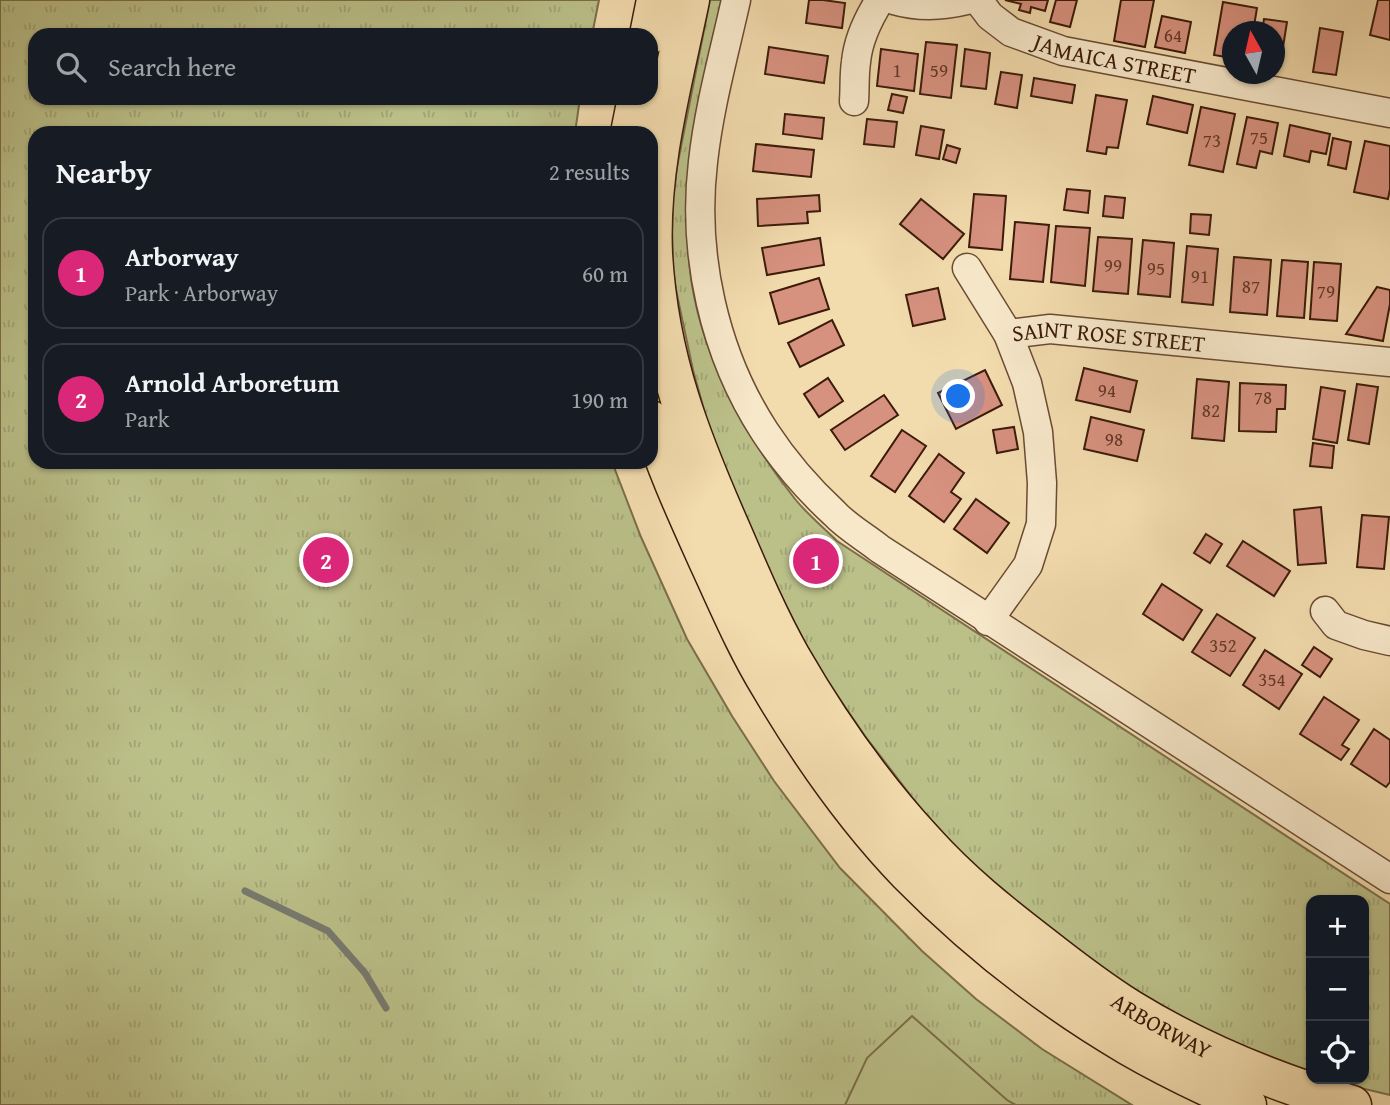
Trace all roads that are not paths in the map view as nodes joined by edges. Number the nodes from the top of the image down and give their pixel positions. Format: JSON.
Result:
{"nodes":[{"id":1,"x":656,"y":0,"type":"edge"},
{"id":2,"x":690,"y":0,"type":"edge"},
{"id":3,"x":736,"y":0,"type":"edge"},
{"id":4,"x":880,"y":0,"type":"edge"},
{"id":5,"x":894,"y":0,"type":"edge"},
{"id":6,"x":967,"y":0,"type":"edge"},
{"id":7,"x":978,"y":0,"type":"edge"},
{"id":8,"x":650,"y":28,"type":"edge"},
{"id":9,"x":854,"y":101,"type":"dead end"},
{"id":10,"x":636,"y":105,"type":"edge"},
{"id":11,"x":1390,"y":113,"type":"edge"},
{"id":12,"x":631,"y":126,"type":"edge"},
{"id":13,"x":658,"y":170,"type":"edge"},
{"id":14,"x":967,"y":268,"type":"dead end"},
{"id":15,"x":658,"y":303,"type":"edge"},
{"id":16,"x":1008,"y":334,"type":"junction"},
{"id":17,"x":1390,"y":362,"type":"edge"},
{"id":18,"x":658,"y":440,"type":"edge"},
{"id":19,"x":1325,"y":611,"type":"dead end"},
{"id":20,"x":988,"y":621,"type":"junction"},
{"id":21,"x":1390,"y":641,"type":"edge"},
{"id":22,"x":1390,"y":879,"type":"edge"},
{"id":23,"x":1247,"y":1105,"type":"edge"},
{"id":24,"x":1352,"y":1105,"type":"edge"}],
"edges":[{"from":1,"to":8,"type":"highway"},
{"from":2,"to":13,"type":"highway","name":"ARBORWAY"},
{"from":3,"to":20,"type":"street"},
{"from":4,"to":9,"type":"street"},
{"from":5,"to":6,"type":"street"},
{"from":7,"to":11,"type":"street","name":"JAMAICA STREET"},
{"from":10,"to":12,"type":"highway"},
{"from":14,"to":16,"type":"street"},
{"from":15,"to":24,"type":"highway","name":"ARBORWAY"},
{"from":16,"to":17,"type":"street","name":"SAINT ROSE STREET"},
{"from":16,"to":20,"type":"street","name":"SAINT ROSE STREET"},
{"from":18,"to":23,"type":"highway","name":"ARBORWAY"},
{"from":19,"to":21,"type":"street"},
{"from":20,"to":22,"type":"street"}]}
